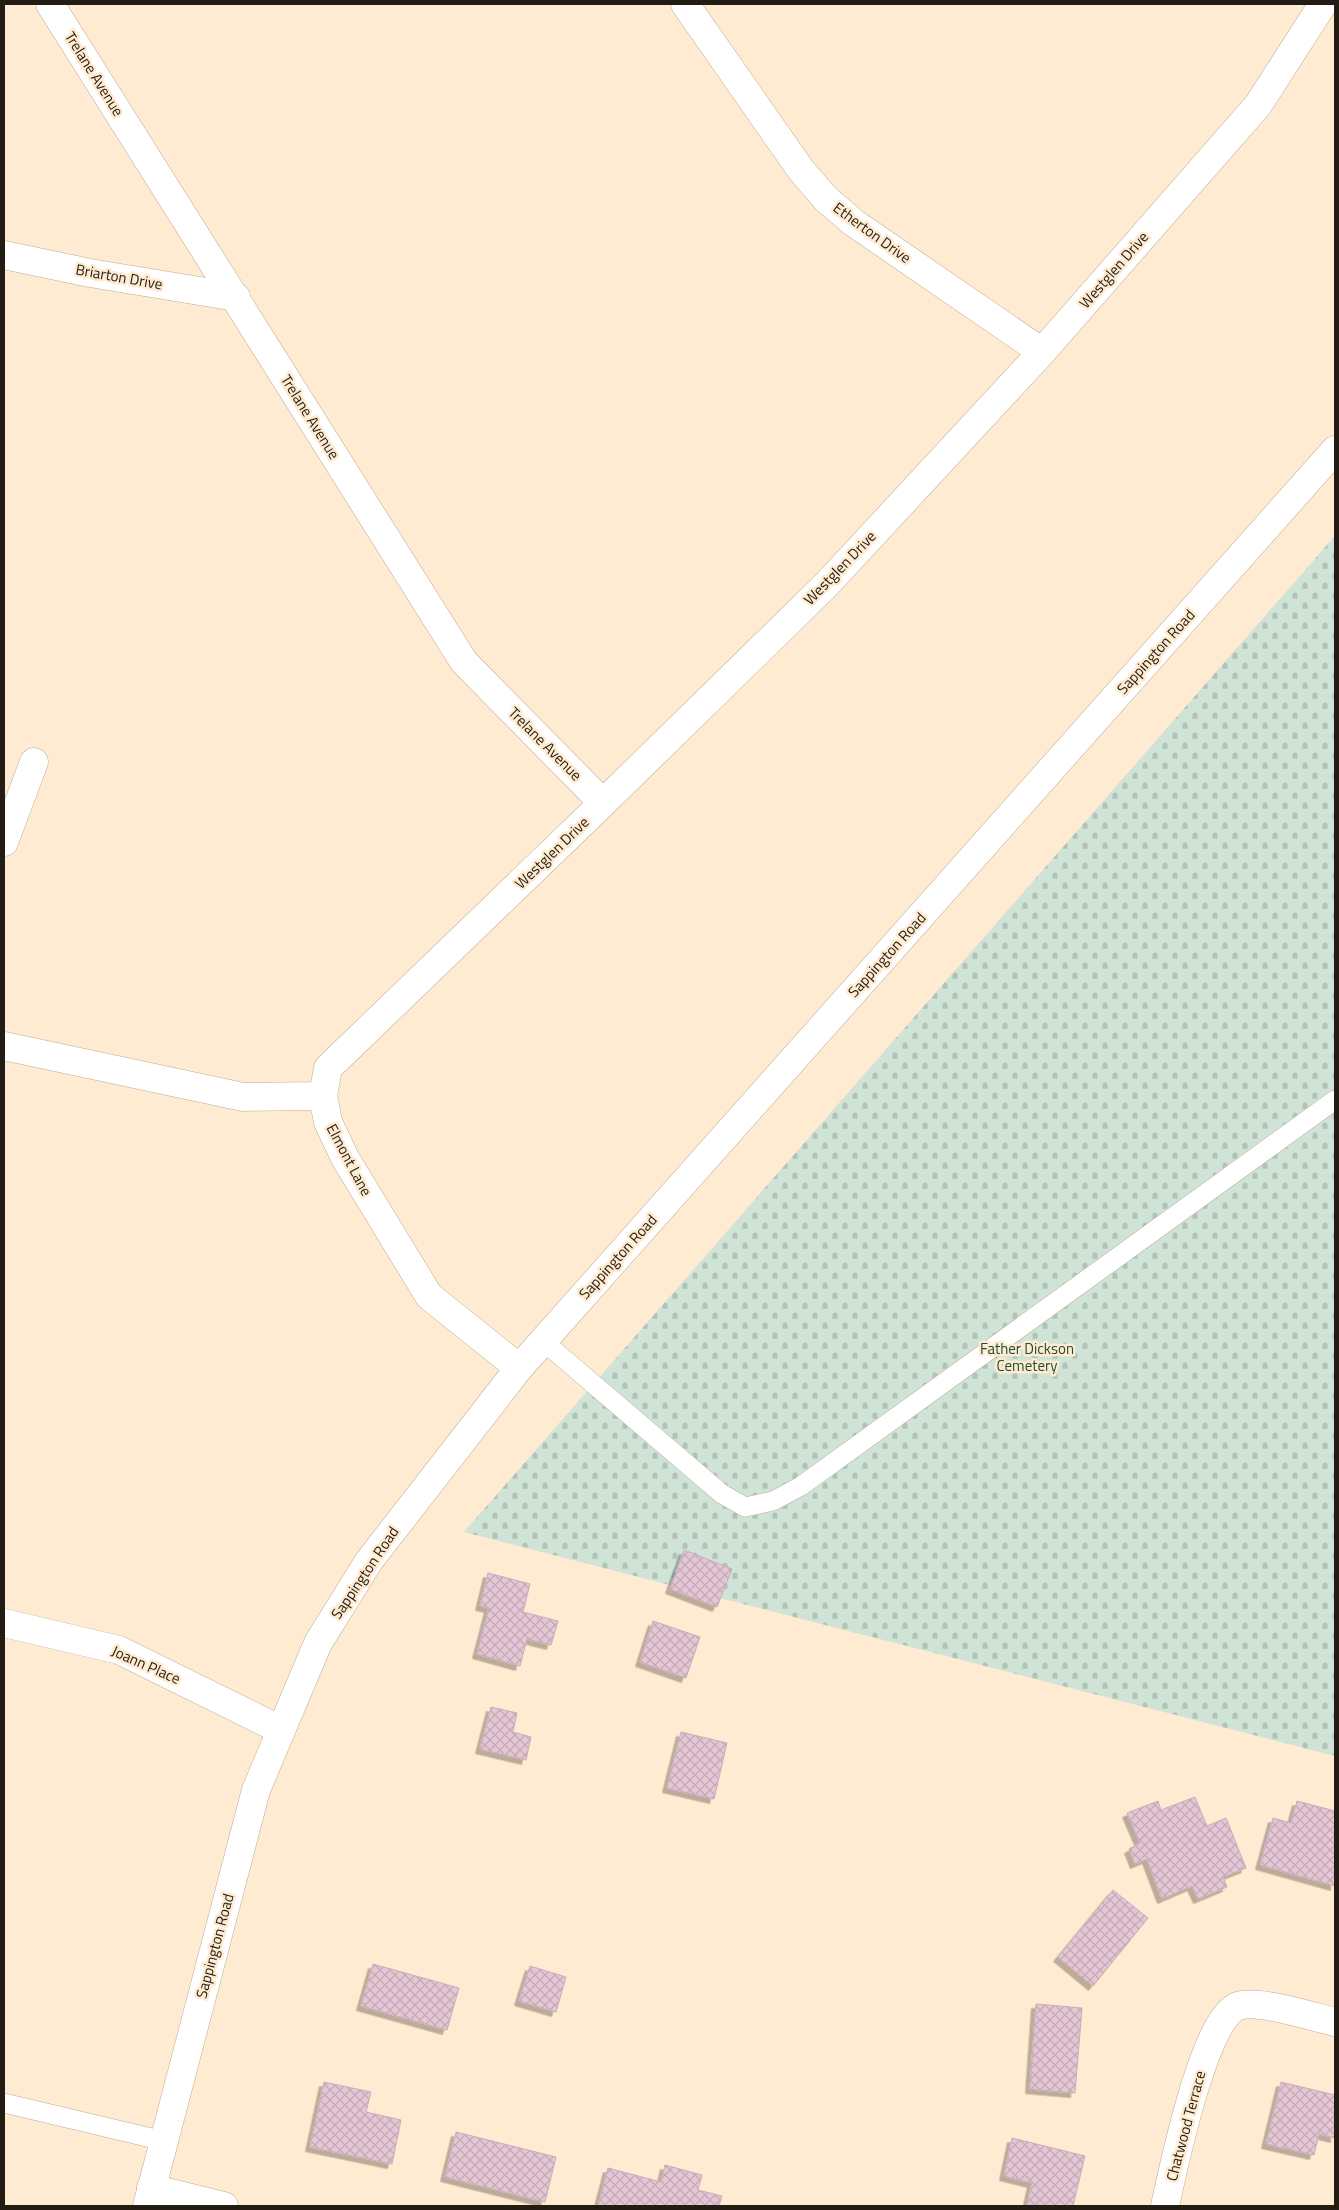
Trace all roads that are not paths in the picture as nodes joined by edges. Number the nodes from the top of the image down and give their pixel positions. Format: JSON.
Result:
{"nodes":[{"id":1,"x":50,"y":4,"type":"edge"},
{"id":2,"x":685,"y":4,"type":"edge"},
{"id":3,"x":1324,"y":4,"type":"edge"},
{"id":4,"x":4,"y":255,"type":"edge"},
{"id":5,"x":236,"y":298,"type":"junction"},
{"id":6,"x":1042,"y":352,"type":"junction"},
{"id":7,"x":1335,"y":450,"type":"edge"},
{"id":8,"x":34,"y":762,"type":"dead end"},
{"id":9,"x":603,"y":804,"type":"junction"},
{"id":10,"x":4,"y":842,"type":"edge"},
{"id":11,"x":4,"y":1046,"type":"edge"},
{"id":12,"x":323,"y":1096,"type":"junction"},
{"id":13,"x":1335,"y":1100,"type":"edge"},
{"id":14,"x":544,"y":1341,"type":"junction"},
{"id":15,"x":519,"y":1368,"type":"junction"},
{"id":16,"x":4,"y":1623,"type":"edge"},
{"id":17,"x":281,"y":1730,"type":"junction"},
{"id":18,"x":1335,"y":2022,"type":"edge"},
{"id":19,"x":4,"y":2103,"type":"edge"},
{"id":20,"x":164,"y":2141,"type":"junction"},
{"id":21,"x":149,"y":2197,"type":"edge"},
{"id":22,"x":224,"y":2206,"type":"edge"},
{"id":23,"x":1165,"y":2206,"type":"edge"}],
"edges":[{"from":1,"to":5,"type":"street","name":"Trelane Avenue"},
{"from":2,"to":6,"type":"street","name":"Etherton Drive"},
{"from":3,"to":6,"type":"street","name":"Westglen Drive"},
{"from":4,"to":5,"type":"street","name":"Briarton Drive"},
{"from":5,"to":9,"type":"street","name":"Trelane Avenue"},
{"from":6,"to":9,"type":"street","name":"Westglen Drive"},
{"from":7,"to":14,"type":"street","name":"Sappington Road"},
{"from":8,"to":10,"type":"street"},
{"from":9,"to":12,"type":"street","name":"Westglen Drive"},
{"from":11,"to":12,"type":"street"},
{"from":12,"to":15,"type":"street","name":"Elmont Lane"},
{"from":13,"to":14,"type":"lane"},
{"from":14,"to":15,"type":"street","name":"Sappington Road"},
{"from":15,"to":17,"type":"street","name":"Sappington Road"},
{"from":16,"to":17,"type":"street","name":"Joann Place"},
{"from":17,"to":20,"type":"street","name":"Sappington Road"},
{"from":18,"to":23,"type":"street","name":"Chatwood Terrace"},
{"from":19,"to":20,"type":"lane"},
{"from":20,"to":21,"type":"street","name":"Sappington Road"},
{"from":21,"to":22,"type":"street"}]}
